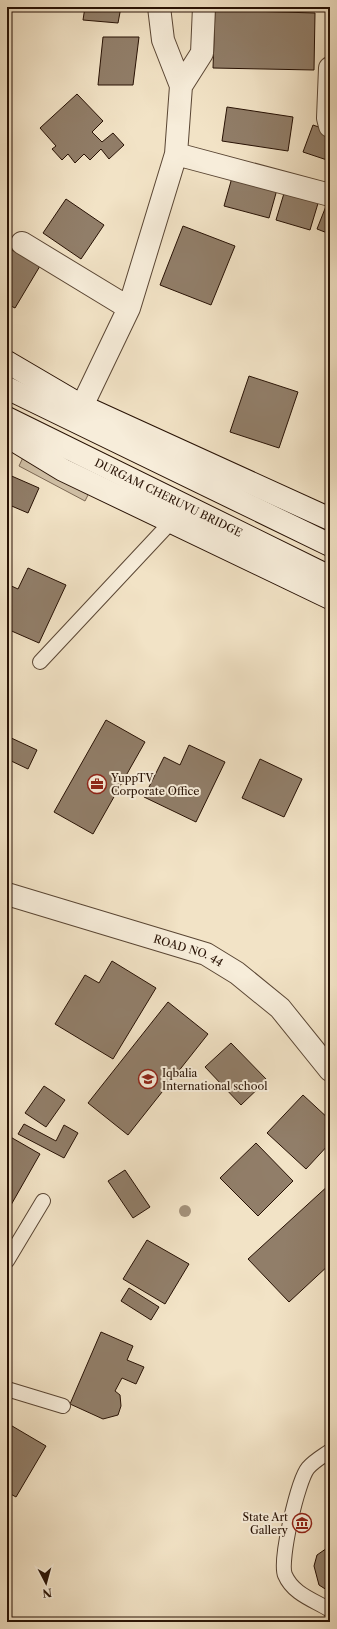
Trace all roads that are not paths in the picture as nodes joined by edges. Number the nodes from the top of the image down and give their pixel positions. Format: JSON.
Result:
{"nodes":[{"id":1,"x":159,"y":7,"type":"edge"},
{"id":2,"x":204,"y":7,"type":"edge"},
{"id":3,"x":330,"y":68,"type":"edge"},
{"id":4,"x":181,"y":86,"type":"junction"},
{"id":5,"x":330,"y":126,"type":"edge"},
{"id":6,"x":176,"y":154,"type":"junction"},
{"id":7,"x":330,"y":195,"type":"edge"},
{"id":8,"x":22,"y":243,"type":"dead end"},
{"id":9,"x":129,"y":308,"type":"junction"},
{"id":10,"x":7,"y":362,"type":"edge"},
{"id":11,"x":7,"y":388,"type":"edge"},
{"id":12,"x":82,"y":406,"type":"junction"},
{"id":13,"x":7,"y":418,"type":"edge"},
{"id":14,"x":7,"y":436,"type":"edge"},
{"id":15,"x":330,"y":519,"type":"edge"},
{"id":16,"x":171,"y":522,"type":"junction"},
{"id":17,"x":330,"y":545,"type":"edge"},
{"id":18,"x":328,"y":589,"type":"edge"},
{"id":19,"x":40,"y":662,"type":"dead end"},
{"id":20,"x":7,"y":894,"type":"edge"},
{"id":21,"x":330,"y":1070,"type":"edge"},
{"id":22,"x":43,"y":1201,"type":"dead end"},
{"id":23,"x":7,"y":1261,"type":"edge"},
{"id":24,"x":7,"y":1389,"type":"edge"},
{"id":25,"x":63,"y":1406,"type":"dead end"},
{"id":26,"x":330,"y":1451,"type":"edge"},
{"id":27,"x":330,"y":1610,"type":"edge"}],
"edges":[{"from":1,"to":4,"type":"main road"},
{"from":2,"to":4,"type":"main road"},
{"from":3,"to":5,"type":"main road"},
{"from":4,"to":6,"type":"main road"},
{"from":6,"to":7,"type":"main road"},
{"from":6,"to":9,"type":"main road"},
{"from":8,"to":9,"type":"main road"},
{"from":9,"to":12,"type":"main road"},
{"from":10,"to":12,"type":"main road"},
{"from":11,"to":17,"type":"main road"},
{"from":12,"to":15,"type":"main road"},
{"from":13,"to":18,"type":"main road","name":"DURGAM CHERUVU BRIDGE"},
{"from":14,"to":16,"type":"main road"},
{"from":16,"to":18,"type":"main road"},
{"from":16,"to":19,"type":"lane"},
{"from":20,"to":21,"type":"main road","name":"ROAD NO. 44"},
{"from":22,"to":23,"type":"lane"},
{"from":24,"to":25,"type":"lane"},
{"from":26,"to":27,"type":"lane"}]}
